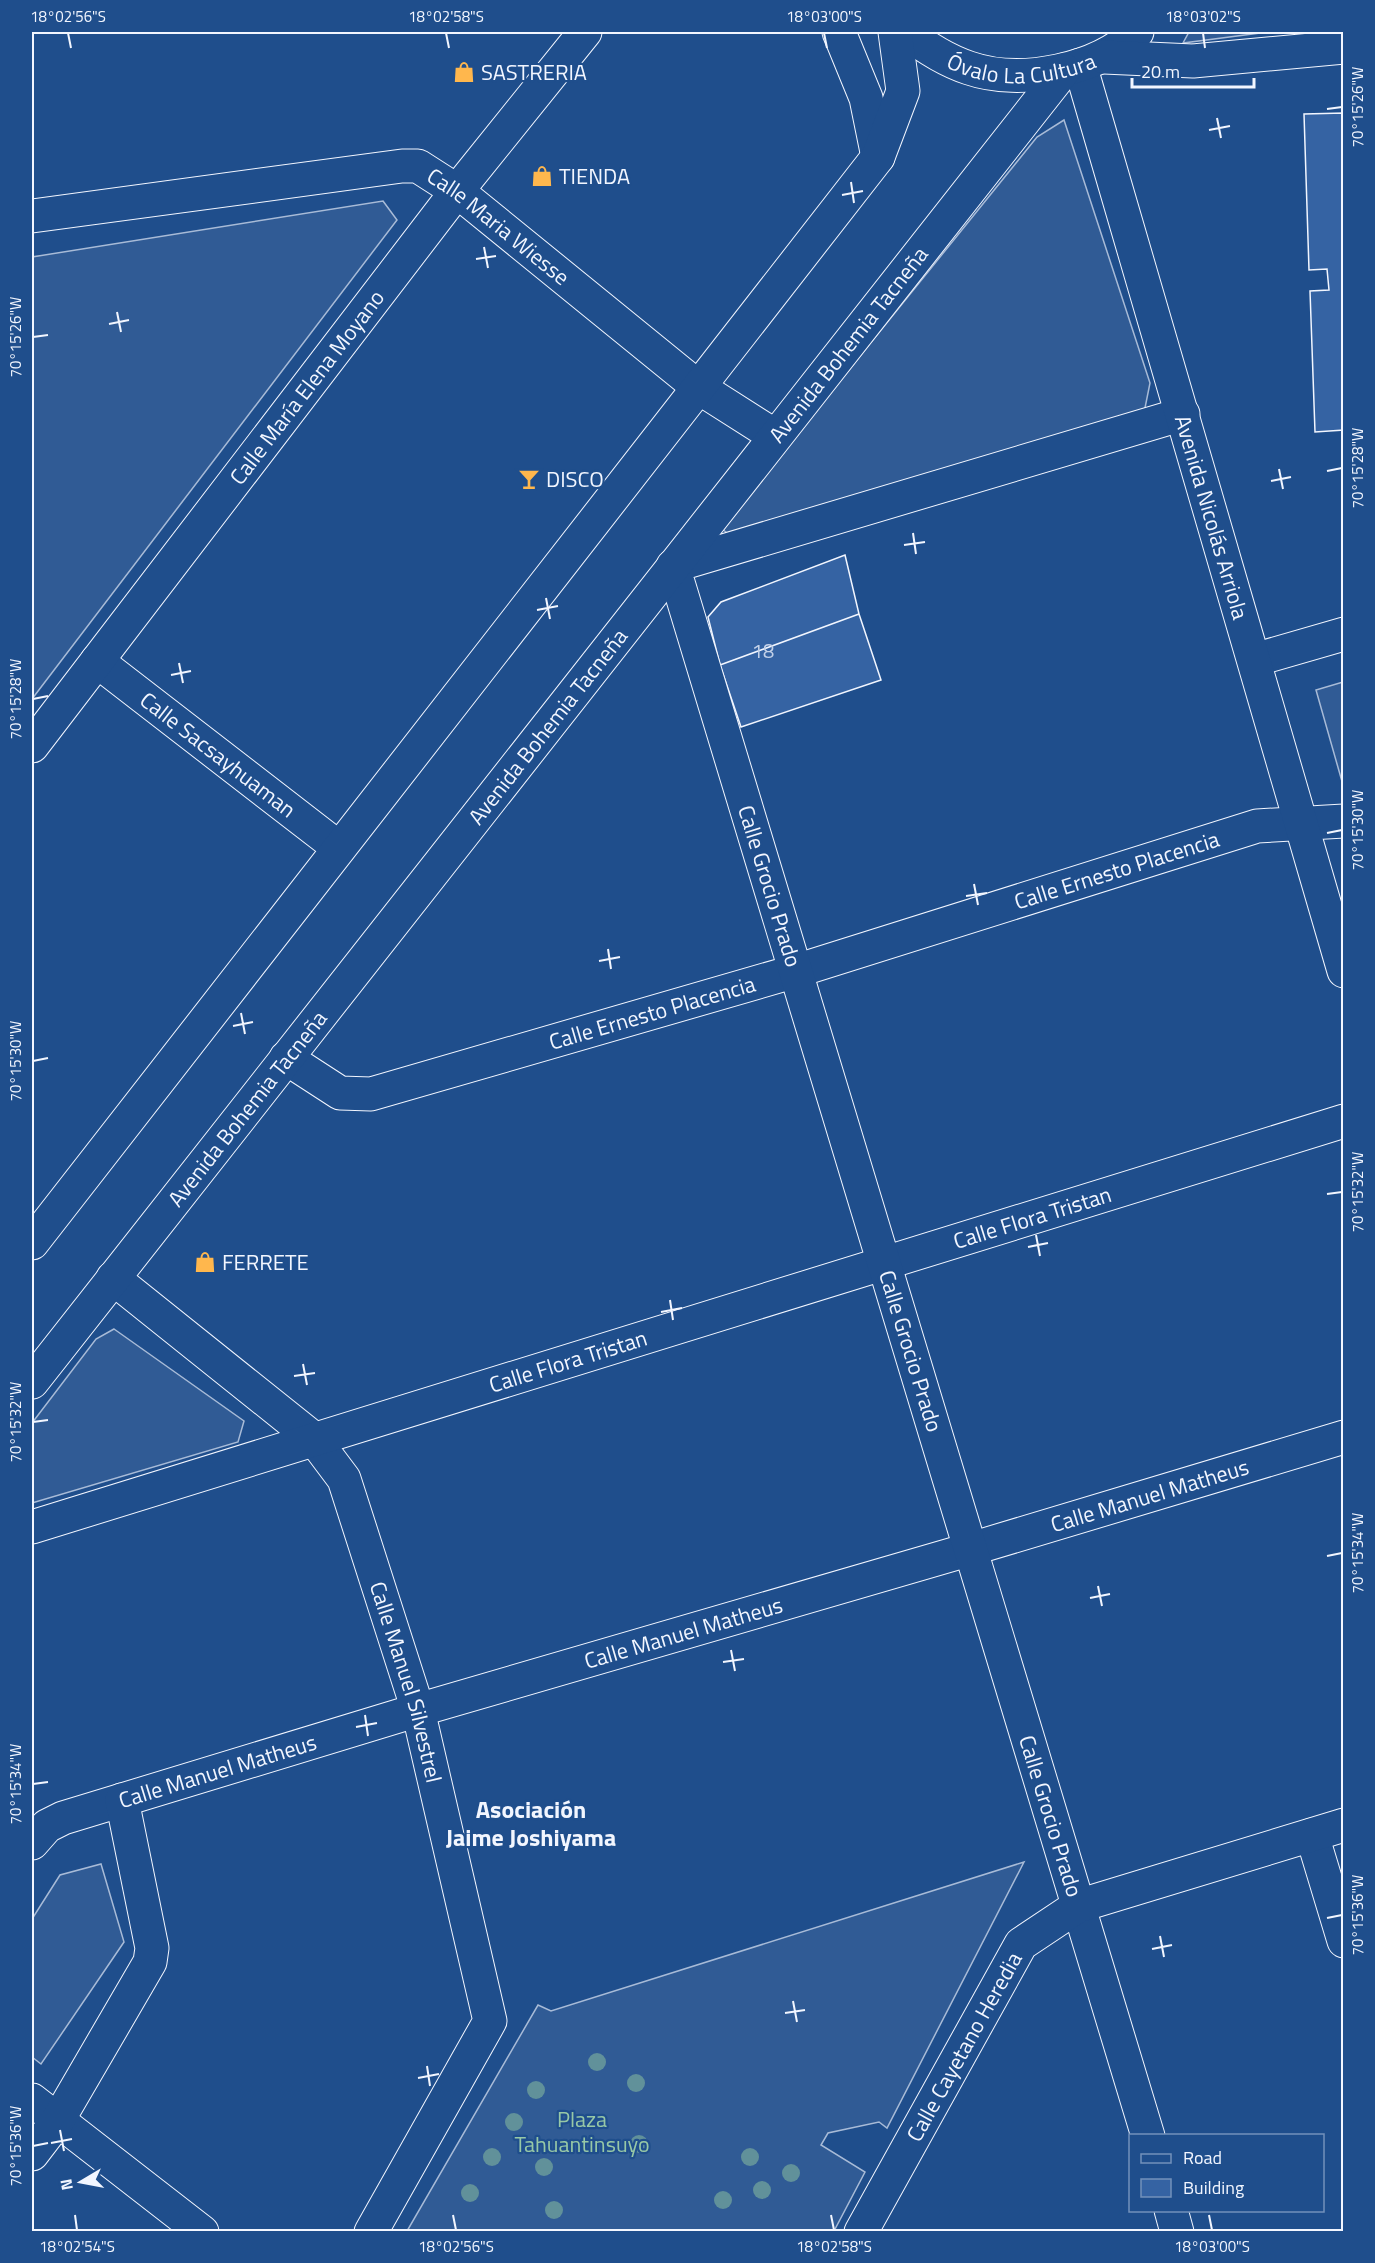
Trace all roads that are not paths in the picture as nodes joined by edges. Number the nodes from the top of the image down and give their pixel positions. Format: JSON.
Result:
{"nodes":[{"id":1,"x":585,"y":32,"type":"edge"},
{"id":2,"x":839,"y":32,"type":"edge"},
{"id":3,"x":895,"y":32,"type":"edge"},
{"id":4,"x":906,"y":32,"type":"edge"},
{"id":5,"x":1137,"y":32,"type":"edge"},
{"id":6,"x":1344,"y":47,"type":"edge"},
{"id":7,"x":1082,"y":64,"type":"junction"},
{"id":8,"x":878,"y":157,"type":"junction"},
{"id":9,"x":457,"y":191,"type":"junction"},
{"id":10,"x":32,"y":216,"type":"edge"},
{"id":11,"x":698,"y":387,"type":"junction"},
{"id":12,"x":1183,"y":414,"type":"junction"},
{"id":13,"x":775,"y":436,"type":"junction"},
{"id":14,"x":673,"y":566,"type":"junction"},
{"id":15,"x":1344,"y":634,"type":"edge"},
{"id":16,"x":1254,"y":660,"type":"junction"},
{"id":17,"x":97,"y":661,"type":"junction"},
{"id":18,"x":32,"y":746,"type":"edge"},
{"id":19,"x":1344,"y":821,"type":"edge"},
{"id":20,"x":1301,"y":823,"type":"junction"},
{"id":21,"x":339,"y":848,"type":"junction"},
{"id":22,"x":1344,"y":970,"type":"edge"},
{"id":23,"x":796,"y":971,"type":"junction"},
{"id":24,"x":286,"y":1058,"type":"junction"},
{"id":25,"x":1344,"y":1120,"type":"edge"},
{"id":26,"x":32,"y":1243,"type":"edge"},
{"id":27,"x":884,"y":1263,"type":"junction"},
{"id":28,"x":113,"y":1278,"type":"junction"},
{"id":29,"x":32,"y":1382,"type":"edge"},
{"id":30,"x":1344,"y":1437,"type":"edge"},
{"id":31,"x":314,"y":1439,"type":"junction"},
{"id":32,"x":32,"y":1527,"type":"edge"},
{"id":33,"x":971,"y":1549,"type":"junction"},
{"id":34,"x":418,"y":1710,"type":"junction"},
{"id":35,"x":122,"y":1800,"type":"junction"},
{"id":36,"x":1344,"y":1826,"type":"edge"},
{"id":37,"x":1312,"y":1835,"type":"junction"},
{"id":38,"x":32,"y":1843,"type":"edge"},
{"id":39,"x":1078,"y":1906,"type":"junction"},
{"id":40,"x":1344,"y":1941,"type":"edge"},
{"id":41,"x":32,"y":2100,"type":"edge"},
{"id":42,"x":58,"y":2120,"type":"junction"},
{"id":43,"x":1147,"y":2134,"type":"edge"},
{"id":44,"x":32,"y":2154,"type":"edge"},
{"id":45,"x":1171,"y":2212,"type":"edge"},
{"id":46,"x":202,"y":2232,"type":"edge"},
{"id":47,"x":371,"y":2232,"type":"edge"},
{"id":48,"x":861,"y":2232,"type":"edge"},
{"id":49,"x":1177,"y":2232,"type":"edge"}],
"edges":[{"from":1,"to":9,"type":"street","name":"Calle María Elena Moyano"},
{"from":2,"to":8,"type":"street"},
{"from":3,"to":8,"type":"street"},
{"from":4,"to":7,"type":"street","name":"Óvalo La Cultura"},
{"from":5,"to":7,"type":"street","name":"Óvalo La Cultura"},
{"from":6,"to":7,"type":"street"},
{"from":7,"to":12,"type":"street","name":"Avenida Nicolás Arriola"},
{"from":7,"to":13,"type":"street","name":"Avenida Bohemia Tacneña"},
{"from":8,"to":11,"type":"street"},
{"from":9,"to":10,"type":"street","name":"Calle Maria Wiesse"},
{"from":9,"to":11,"type":"street","name":"Calle Maria Wiesse"},
{"from":9,"to":17,"type":"street","name":"Calle María Elena Moyano"},
{"from":11,"to":13,"type":"street","name":"Calle Maria Wiesse"},
{"from":11,"to":21,"type":"street"},
{"from":12,"to":14,"type":"street"},
{"from":12,"to":16,"type":"street","name":"Avenida Nicolás Arriola"},
{"from":13,"to":14,"type":"street","name":"Avenida Bohemia Tacneña"},
{"from":14,"to":23,"type":"street","name":"Calle Grocio Prado"},
{"from":14,"to":24,"type":"street","name":"Avenida Bohemia Tacneña"},
{"from":15,"to":16,"type":"street"},
{"from":16,"to":20,"type":"street","name":"Avenida Nicolás Arriola"},
{"from":17,"to":18,"type":"street","name":"Calle María Elena Moyano"},
{"from":17,"to":21,"type":"street","name":"Calle Sacsayhuaman"},
{"from":19,"to":20,"type":"street","name":"Calle Ernesto Placencia"},
{"from":20,"to":22,"type":"street","name":"Avenida Nicolás Arriola"},
{"from":20,"to":23,"type":"street","name":"Calle Ernesto Placencia"},
{"from":21,"to":26,"type":"street"},
{"from":23,"to":24,"type":"street","name":"Calle Ernesto Placencia"},
{"from":23,"to":27,"type":"street","name":"Calle Grocio Prado"},
{"from":24,"to":28,"type":"street","name":"Avenida Bohemia Tacneña"},
{"from":25,"to":27,"type":"street","name":"Calle Flora Tristan"},
{"from":27,"to":31,"type":"street","name":"Calle Flora Tristan"},
{"from":27,"to":33,"type":"street","name":"Calle Grocio Prado"},
{"from":28,"to":29,"type":"street","name":"Avenida Bohemia Tacneña"},
{"from":28,"to":31,"type":"street","name":"Calle Manuel Silvestrel"},
{"from":30,"to":33,"type":"street","name":"Calle Manuel Matheus"},
{"from":31,"to":32,"type":"street","name":"Calle Flora Tristan"},
{"from":31,"to":34,"type":"street","name":"Calle Manuel Silvestrel"},
{"from":33,"to":34,"type":"street","name":"Calle Manuel Matheus"},
{"from":33,"to":39,"type":"street","name":"Calle Grocio Prado"},
{"from":34,"to":35,"type":"street","name":"Calle Manuel Matheus"},
{"from":34,"to":47,"type":"street","name":"Calle Manuel Silvestrel"},
{"from":35,"to":38,"type":"street","name":"Calle Manuel Matheus"},
{"from":35,"to":42,"type":"street"},
{"from":36,"to":37,"type":"street","name":"Calle Cayetano Heredia"},
{"from":37,"to":39,"type":"street","name":"Calle Cayetano Heredia"},
{"from":37,"to":40,"type":"street"},
{"from":39,"to":43,"type":"street","name":"Calle Grocio Prado"},
{"from":39,"to":48,"type":"street","name":"Calle Cayetano Heredia"},
{"from":41,"to":42,"type":"street"},
{"from":42,"to":44,"type":"street"},
{"from":42,"to":46,"type":"street"},
{"from":45,"to":49,"type":"street"}]}
